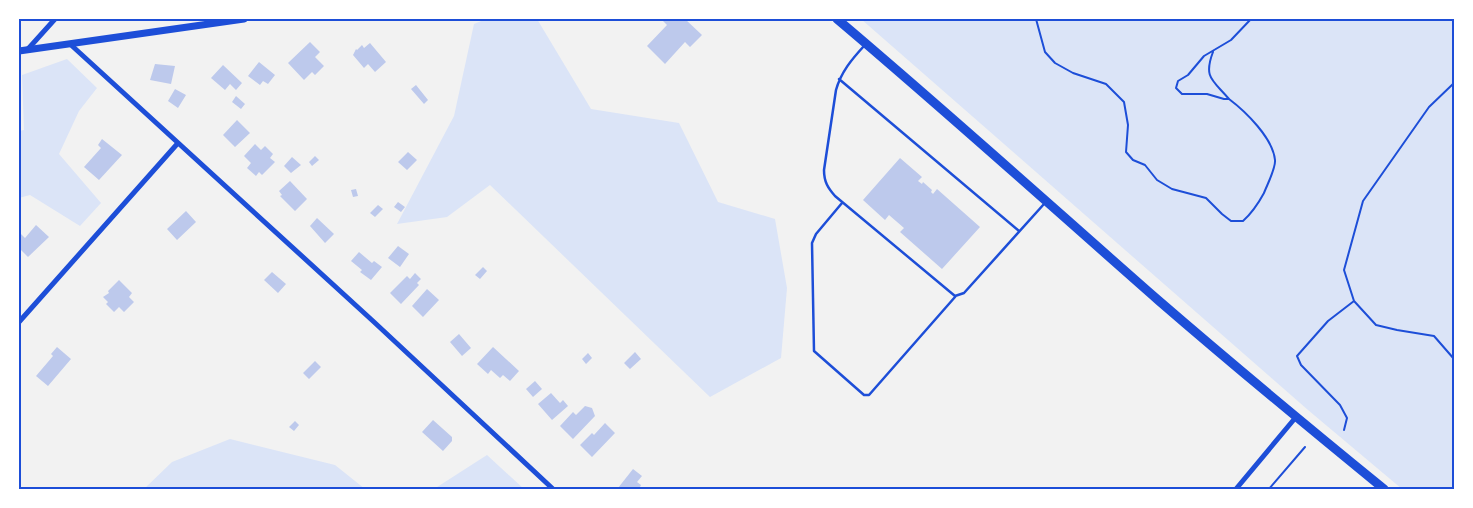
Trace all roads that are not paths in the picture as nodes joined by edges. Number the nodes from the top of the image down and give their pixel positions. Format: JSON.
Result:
{"nodes":[{"id":1,"x":54,"y":19,"type":"edge"},
{"id":2,"x":244,"y":19,"type":"edge"},
{"id":3,"x":837,"y":19,"type":"edge"},
{"id":4,"x":233,"y":20,"type":"edge"},
{"id":5,"x":70,"y":44,"type":"junction"},
{"id":6,"x":866,"y":44,"type":"junction"},
{"id":7,"x":28,"y":49,"type":"junction"},
{"id":8,"x":19,"y":51,"type":"edge"},
{"id":9,"x":839,"y":79,"type":"junction"},
{"id":10,"x":178,"y":143,"type":"junction"},
{"id":11,"x":1047,"y":201,"type":"junction"},
{"id":12,"x":842,"y":203,"type":"junction"},
{"id":13,"x":1020,"y":231,"type":"junction"},
{"id":14,"x":955,"y":296,"type":"junction"},
{"id":15,"x":19,"y":322,"type":"edge"},
{"id":16,"x":1296,"y":417,"type":"junction"},
{"id":17,"x":552,"y":489,"type":"edge"},
{"id":18,"x":1236,"y":489,"type":"edge"},
{"id":19,"x":1383,"y":489,"type":"edge"}],
"edges":[{"from":1,"to":7,"type":"street"},
{"from":2,"to":4,"type":"street"},
{"from":3,"to":6,"type":"main road"},
{"from":4,"to":5,"type":"street"},
{"from":5,"to":7,"type":"street"},
{"from":5,"to":10,"type":"street"},
{"from":6,"to":9,"type":"lane"},
{"from":6,"to":11,"type":"main road"},
{"from":7,"to":8,"type":"street"},
{"from":9,"to":12,"type":"lane"},
{"from":9,"to":13,"type":"lane"},
{"from":10,"to":15,"type":"street"},
{"from":10,"to":17,"type":"street"},
{"from":11,"to":13,"type":"lane"},
{"from":11,"to":16,"type":"main road"},
{"from":12,"to":14,"type":"lane"},
{"from":12,"to":14,"type":"lane"},
{"from":13,"to":14,"type":"lane"},
{"from":16,"to":18,"type":"street"},
{"from":16,"to":19,"type":"main road"}]}
